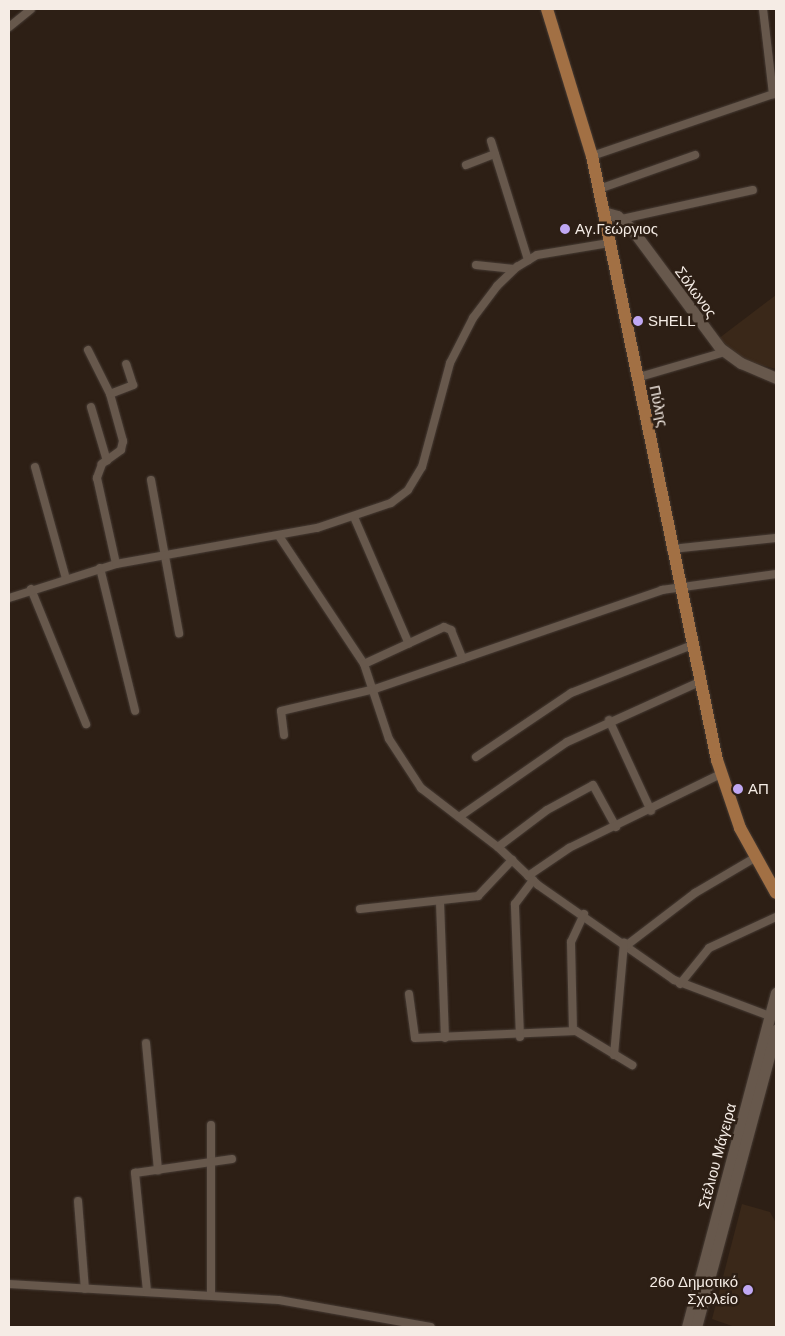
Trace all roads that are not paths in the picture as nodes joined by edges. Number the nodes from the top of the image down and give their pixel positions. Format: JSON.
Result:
{"nodes":[{"id":1,"x":31,"y":9,"type":"edge"},
{"id":2,"x":547,"y":9,"type":"edge"},
{"id":3,"x":763,"y":9,"type":"edge"},
{"id":4,"x":9,"y":27,"type":"edge"},
{"id":5,"x":775,"y":93,"type":"edge"},
{"id":6,"x":490,"y":141,"type":"dead end"},
{"id":7,"x":495,"y":154,"type":"junction"},
{"id":8,"x":695,"y":155,"type":"dead end"},
{"id":9,"x":592,"y":156,"type":"junction"},
{"id":10,"x":466,"y":165,"type":"dead end"},
{"id":11,"x":599,"y":189,"type":"junction"},
{"id":12,"x":753,"y":190,"type":"dead end"},
{"id":13,"x":603,"y":212,"type":"junction"},
{"id":14,"x":622,"y":219,"type":"junction"},
{"id":15,"x":609,"y":243,"type":"junction"},
{"id":16,"x":528,"y":260,"type":"junction"},
{"id":17,"x":476,"y":265,"type":"dead end"},
{"id":18,"x":514,"y":269,"type":"junction"},
{"id":19,"x":88,"y":350,"type":"dead end"},
{"id":20,"x":725,"y":352,"type":"junction"},
{"id":21,"x":126,"y":364,"type":"dead end"},
{"id":22,"x":636,"y":378,"type":"junction"},
{"id":23,"x":776,"y":378,"type":"edge"},
{"id":24,"x":110,"y":394,"type":"junction"},
{"id":25,"x":91,"y":407,"type":"dead end"},
{"id":26,"x":107,"y":461,"type":"junction"},
{"id":27,"x":35,"y":467,"type":"dead end"},
{"id":28,"x":151,"y":480,"type":"dead end"},
{"id":29,"x":354,"y":517,"type":"junction"},
{"id":30,"x":279,"y":536,"type":"junction"},
{"id":31,"x":776,"y":538,"type":"edge"},
{"id":32,"x":671,"y":550,"type":"junction"},
{"id":33,"x":161,"y":554,"type":"junction"},
{"id":34,"x":116,"y":564,"type":"junction"},
{"id":35,"x":100,"y":568,"type":"junction"},
{"id":36,"x":776,"y":574,"type":"edge"},
{"id":37,"x":66,"y":579,"type":"junction"},
{"id":38,"x":680,"y":586,"type":"junction"},
{"id":39,"x":31,"y":589,"type":"junction"},
{"id":40,"x":9,"y":598,"type":"edge"},
{"id":41,"x":178,"y":632,"type":"dead end"},
{"id":42,"x":409,"y":644,"type":"junction"},
{"id":43,"x":692,"y":645,"type":"junction"},
{"id":44,"x":464,"y":659,"type":"junction"},
{"id":45,"x":364,"y":664,"type":"junction"},
{"id":46,"x":699,"y":682,"type":"junction"},
{"id":47,"x":375,"y":690,"type":"junction"},
{"id":48,"x":135,"y":711,"type":"dead end"},
{"id":49,"x":609,"y":720,"type":"junction"},
{"id":50,"x":86,"y":724,"type":"dead end"},
{"id":51,"x":284,"y":735,"type":"dead end"},
{"id":52,"x":476,"y":757,"type":"dead end"},
{"id":53,"x":721,"y":774,"type":"junction"},
{"id":54,"x":735,"y":810,"type":"junction"},
{"id":55,"x":651,"y":811,"type":"junction"},
{"id":56,"x":459,"y":817,"type":"junction"},
{"id":57,"x":616,"y":827,"type":"junction"},
{"id":58,"x":498,"y":847,"type":"junction"},
{"id":59,"x":756,"y":857,"type":"junction"},
{"id":60,"x":512,"y":860,"type":"junction"},
{"id":61,"x":776,"y":876,"type":"edge"},
{"id":62,"x":530,"y":878,"type":"junction"},
{"id":63,"x":776,"y":893,"type":"edge"},
{"id":64,"x":440,"y":902,"type":"junction"},
{"id":65,"x":360,"y":909,"type":"dead end"},
{"id":66,"x":584,"y":914,"type":"junction"},
{"id":67,"x":776,"y":917,"type":"edge"},
{"id":68,"x":626,"y":944,"type":"junction"},
{"id":69,"x":680,"y":984,"type":"junction"},
{"id":70,"x":776,"y":993,"type":"edge"},
{"id":71,"x":408,"y":994,"type":"dead end"},
{"id":72,"x":770,"y":1016,"type":"junction"},
{"id":73,"x":776,"y":1030,"type":"edge"},
{"id":74,"x":573,"y":1031,"type":"junction"},
{"id":75,"x":520,"y":1037,"type":"junction"},
{"id":76,"x":445,"y":1038,"type":"junction"},
{"id":77,"x":146,"y":1043,"type":"dead end"},
{"id":78,"x":614,"y":1055,"type":"junction"},
{"id":79,"x":632,"y":1065,"type":"dead end"},
{"id":80,"x":211,"y":1124,"type":"dead end"},
{"id":81,"x":232,"y":1159,"type":"dead end"},
{"id":82,"x":211,"y":1162,"type":"junction"},
{"id":83,"x":158,"y":1170,"type":"junction"},
{"id":84,"x":78,"y":1201,"type":"dead end"},
{"id":85,"x":9,"y":1284,"type":"edge"},
{"id":86,"x":85,"y":1289,"type":"junction"},
{"id":87,"x":147,"y":1291,"type":"junction"},
{"id":88,"x":212,"y":1293,"type":"junction"},
{"id":89,"x":431,"y":1327,"type":"edge"},
{"id":90,"x":687,"y":1327,"type":"edge"},
{"id":91,"x":696,"y":1327,"type":"edge"}],
"edges":[{"from":1,"to":4,"type":"street"},
{"from":2,"to":9,"type":"main road","name":"Πύλης"},
{"from":3,"to":5,"type":"street"},
{"from":5,"to":9,"type":"street"},
{"from":6,"to":7,"type":"street"},
{"from":7,"to":10,"type":"street"},
{"from":7,"to":16,"type":"street"},
{"from":8,"to":11,"type":"street"},
{"from":9,"to":11,"type":"main road","name":"Πύλης"},
{"from":11,"to":13,"type":"main road","name":"Πύλης"},
{"from":12,"to":14,"type":"street"},
{"from":13,"to":14,"type":"main road"},
{"from":13,"to":15,"type":"main road","name":"Πύλης"},
{"from":14,"to":20,"type":"main road","name":"Σόλωνος"},
{"from":15,"to":16,"type":"street"},
{"from":15,"to":22,"type":"main road","name":"Πύλης"},
{"from":16,"to":18,"type":"street"},
{"from":17,"to":18,"type":"street"},
{"from":18,"to":29,"type":"street"},
{"from":19,"to":24,"type":"street"},
{"from":20,"to":22,"type":"street"},
{"from":20,"to":23,"type":"main road","name":"Σόλωνος"},
{"from":21,"to":24,"type":"street"},
{"from":22,"to":32,"type":"main road","name":"Πύλης"},
{"from":24,"to":26,"type":"street"},
{"from":25,"to":26,"type":"street"},
{"from":26,"to":34,"type":"street"},
{"from":27,"to":37,"type":"street"},
{"from":28,"to":33,"type":"street"},
{"from":29,"to":30,"type":"street"},
{"from":29,"to":42,"type":"street"},
{"from":30,"to":33,"type":"street"},
{"from":30,"to":45,"type":"street"},
{"from":31,"to":32,"type":"street"},
{"from":32,"to":38,"type":"main road","name":"Πύλης"},
{"from":33,"to":34,"type":"street"},
{"from":33,"to":41,"type":"street"},
{"from":34,"to":35,"type":"street"},
{"from":35,"to":37,"type":"street"},
{"from":35,"to":48,"type":"street"},
{"from":36,"to":38,"type":"street"},
{"from":37,"to":39,"type":"street"},
{"from":38,"to":43,"type":"main road","name":"Πύλης"},
{"from":38,"to":44,"type":"street"},
{"from":39,"to":40,"type":"street"},
{"from":39,"to":50,"type":"street"},
{"from":42,"to":44,"type":"street"},
{"from":42,"to":45,"type":"street"},
{"from":43,"to":46,"type":"main road","name":"Πύλης"},
{"from":43,"to":52,"type":"street"},
{"from":44,"to":47,"type":"street"},
{"from":45,"to":47,"type":"street"},
{"from":46,"to":49,"type":"street"},
{"from":46,"to":53,"type":"main road","name":"Πύλης"},
{"from":47,"to":51,"type":"street"},
{"from":47,"to":56,"type":"street"},
{"from":49,"to":55,"type":"street"},
{"from":49,"to":56,"type":"street"},
{"from":53,"to":54,"type":"main road","name":"Πύλης"},
{"from":53,"to":55,"type":"street"},
{"from":54,"to":59,"type":"main road","name":"Πύλης"},
{"from":54,"to":61,"type":"main road","name":"Πύλης"},
{"from":55,"to":57,"type":"street"},
{"from":56,"to":58,"type":"street"},
{"from":57,"to":58,"type":"street"},
{"from":57,"to":62,"type":"street"},
{"from":58,"to":60,"type":"street"},
{"from":59,"to":63,"type":"main road","name":"Πύλης"},
{"from":59,"to":68,"type":"street"},
{"from":60,"to":62,"type":"street"},
{"from":60,"to":64,"type":"street"},
{"from":62,"to":66,"type":"street"},
{"from":62,"to":75,"type":"street"},
{"from":64,"to":65,"type":"street"},
{"from":64,"to":76,"type":"street"},
{"from":66,"to":68,"type":"street"},
{"from":66,"to":74,"type":"street"},
{"from":67,"to":69,"type":"street"},
{"from":68,"to":69,"type":"street"},
{"from":68,"to":78,"type":"street"},
{"from":69,"to":72,"type":"street"},
{"from":70,"to":72,"type":"main road","name":"Στέλιου Μάγειρα"},
{"from":71,"to":76,"type":"street"},
{"from":72,"to":90,"type":"main road","name":"Στέλιου Μάγειρα"},
{"from":73,"to":91,"type":"main road","name":"Στέλιου Μάγειρα"},
{"from":74,"to":75,"type":"street"},
{"from":74,"to":78,"type":"street"},
{"from":75,"to":76,"type":"street"},
{"from":77,"to":83,"type":"street"},
{"from":78,"to":79,"type":"street"},
{"from":80,"to":82,"type":"street"},
{"from":81,"to":82,"type":"street"},
{"from":82,"to":83,"type":"street"},
{"from":82,"to":88,"type":"street"},
{"from":83,"to":87,"type":"street"},
{"from":84,"to":86,"type":"street"},
{"from":85,"to":86,"type":"street"},
{"from":86,"to":87,"type":"street"},
{"from":87,"to":88,"type":"street"},
{"from":88,"to":89,"type":"street"}]}
